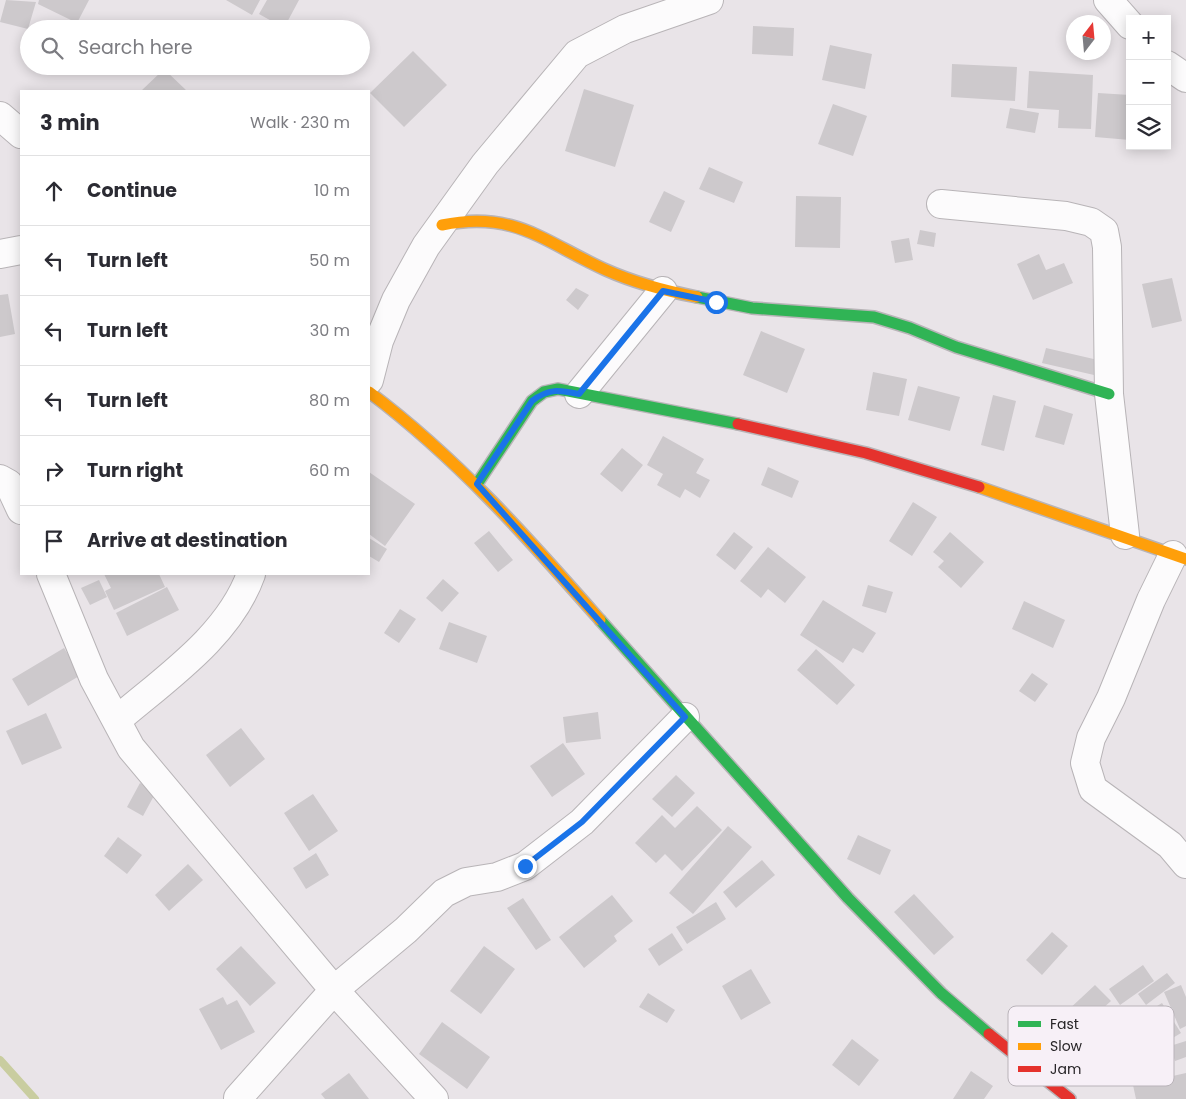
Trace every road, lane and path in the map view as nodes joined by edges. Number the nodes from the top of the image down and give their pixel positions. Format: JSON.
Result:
{"nodes":[{"id":1,"x":710,"y":0,"type":"edge"},
{"id":2,"x":1108,"y":0,"type":"edge"},
{"id":3,"x":1126,"y":20,"type":"edge"},
{"id":4,"x":1171,"y":67,"type":"edge"},
{"id":5,"x":1186,"y":78,"type":"edge"},
{"id":6,"x":0,"y":116,"type":"edge"},
{"id":7,"x":20,"y":133,"type":"edge"},
{"id":8,"x":941,"y":204,"type":"dead end"},
{"id":9,"x":442,"y":225,"type":"junction"},
{"id":10,"x":20,"y":250,"type":"edge"},
{"id":11,"x":0,"y":254,"type":"edge"},
{"id":12,"x":663,"y":291,"type":"junction"},
{"id":13,"x":370,"y":376,"type":"edge"},
{"id":14,"x":370,"y":393,"type":"edge"},
{"id":15,"x":579,"y":394,"type":"junction"},
{"id":16,"x":1109,"y":394,"type":"junction"},
{"id":17,"x":0,"y":479,"type":"edge"},
{"id":18,"x":477,"y":484,"type":"junction"},
{"id":19,"x":20,"y":508,"type":"edge"},
{"id":20,"x":1125,"y":536,"type":"junction"},
{"id":21,"x":1179,"y":557,"type":"edge"},
{"id":22,"x":51,"y":575,"type":"edge"},
{"id":23,"x":251,"y":575,"type":"edge"},
{"id":24,"x":685,"y":717,"type":"junction"},
{"id":25,"x":117,"y":720,"type":"junction"},
{"id":26,"x":1181,"y":853,"type":"edge"},
{"id":27,"x":334,"y":990,"type":"junction"},
{"id":28,"x":1008,"y":1048,"type":"edge"},
{"id":29,"x":1054,"y":1086,"type":"edge"},
{"id":30,"x":238,"y":1098,"type":"edge"},
{"id":31,"x":434,"y":1099,"type":"edge"},
{"id":32,"x":1070,"y":1099,"type":"edge"}],
"edges":[{"from":1,"to":9,"type":"street"},
{"from":2,"to":3,"type":"street"},
{"from":4,"to":5,"type":"street"},
{"from":6,"to":7,"type":"street"},
{"from":8,"to":16,"type":"street"},
{"from":9,"to":12,"type":"street"},
{"from":9,"to":13,"type":"street"},
{"from":10,"to":11,"type":"street"},
{"from":12,"to":15,"type":"street"},
{"from":12,"to":16,"type":"street"},
{"from":14,"to":18,"type":"street"},
{"from":15,"to":18,"type":"street"},
{"from":15,"to":20,"type":"street"},
{"from":16,"to":20,"type":"street"},
{"from":17,"to":19,"type":"street"},
{"from":18,"to":24,"type":"street"},
{"from":20,"to":21,"type":"street"},
{"from":21,"to":26,"type":"street"},
{"from":22,"to":25,"type":"street"},
{"from":23,"to":25,"type":"street"},
{"from":24,"to":27,"type":"street"},
{"from":24,"to":28,"type":"street"},
{"from":25,"to":27,"type":"street"},
{"from":27,"to":30,"type":"street"},
{"from":27,"to":31,"type":"street"},
{"from":29,"to":32,"type":"street"}]}
